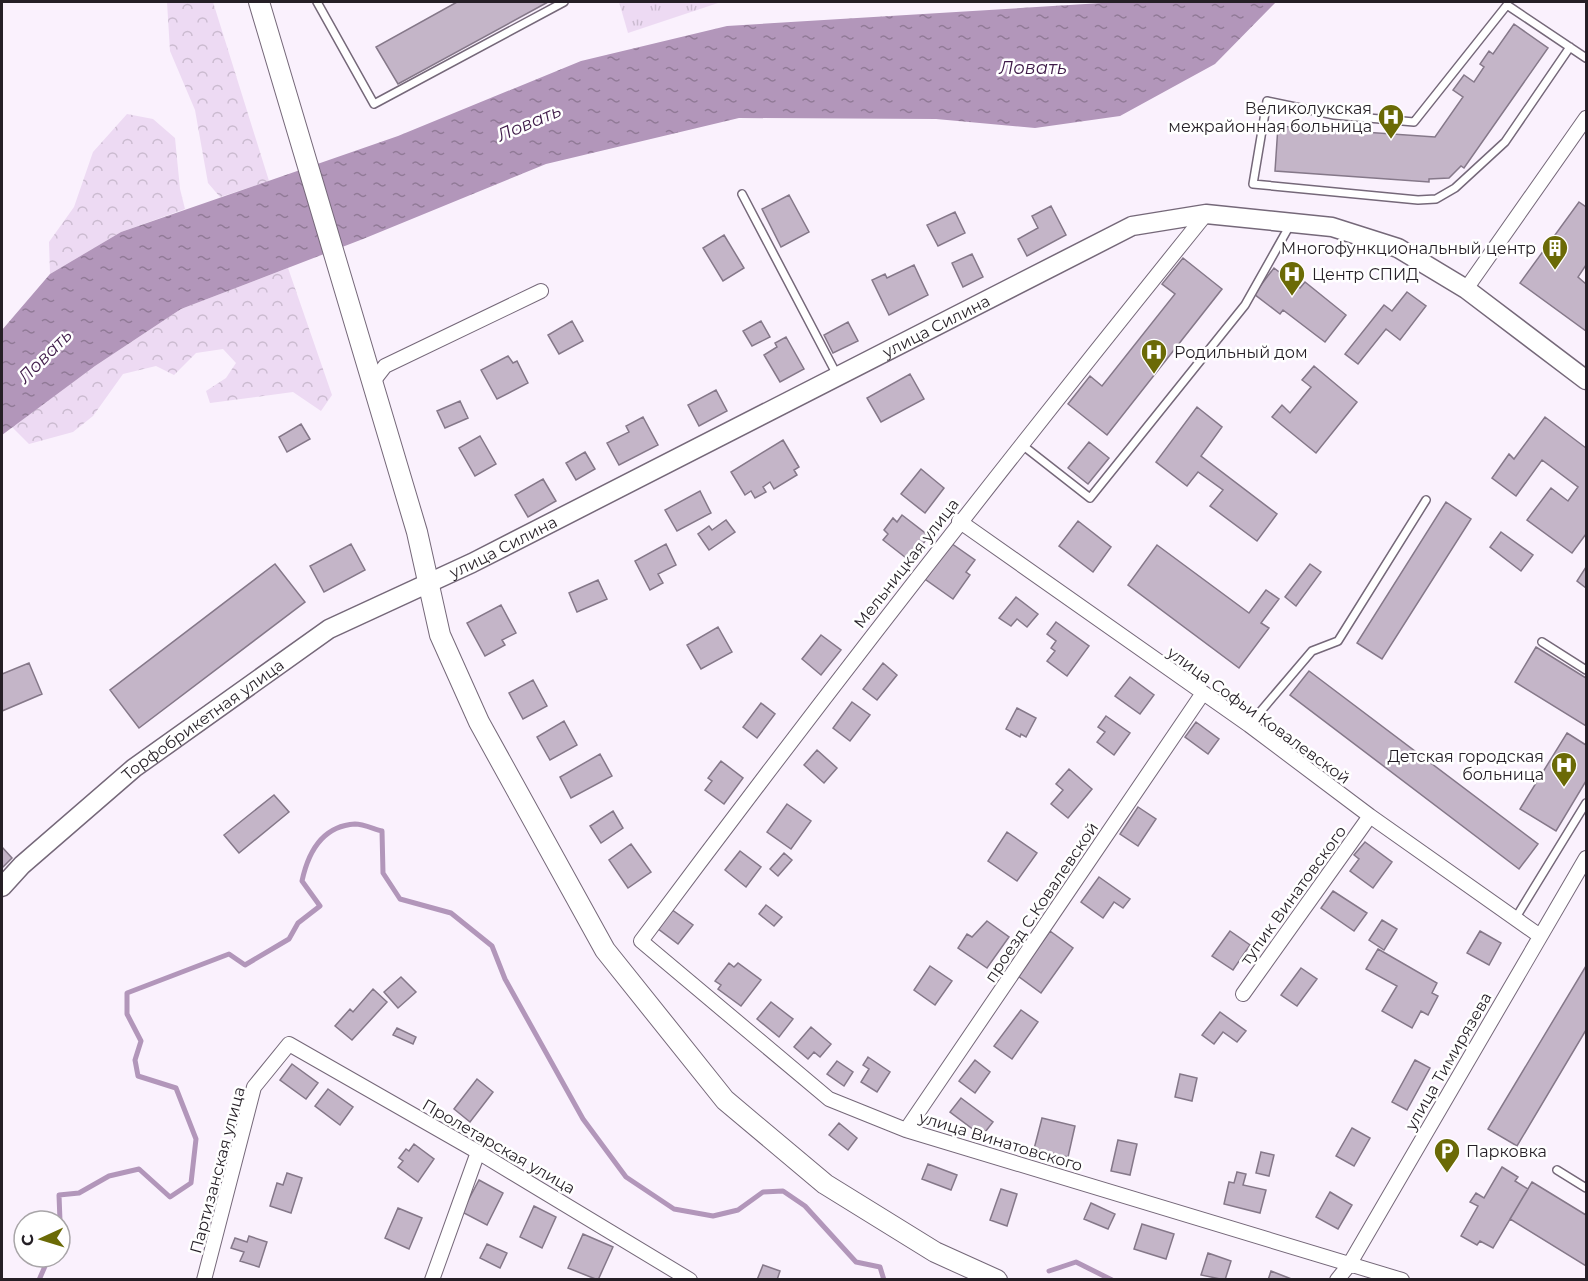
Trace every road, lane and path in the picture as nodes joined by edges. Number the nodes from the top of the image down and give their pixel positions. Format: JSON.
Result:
{"nodes":[{"id":1,"x":259,"y":2,"type":"edge"},
{"id":2,"x":317,"y":2,"type":"edge"},
{"id":3,"x":564,"y":2,"type":"edge"},
{"id":4,"x":1570,"y":47,"type":"junction"},
{"id":5,"x":1587,"y":58,"type":"edge"},
{"id":6,"x":1587,"y":117,"type":"edge"},
{"id":7,"x":742,"y":194,"type":"dead end"},
{"id":8,"x":1206,"y":214,"type":"junction"},
{"id":9,"x":1291,"y":222,"type":"junction"},
{"id":10,"x":1466,"y":289,"type":"junction"},
{"id":11,"x":541,"y":291,"type":"dead end"},
{"id":12,"x":839,"y":378,"type":"junction"},
{"id":13,"x":1587,"y":380,"type":"edge"},
{"id":14,"x":371,"y":384,"type":"junction"},
{"id":15,"x":1021,"y":444,"type":"junction"},
{"id":16,"x":1426,"y":500,"type":"dead end"},
{"id":17,"x":959,"y":520,"type":"junction"},
{"id":18,"x":427,"y":583,"type":"junction"},
{"id":19,"x":1542,"y":642,"type":"dead end"},
{"id":20,"x":1587,"y":670,"type":"edge"},
{"id":21,"x":1203,"y":693,"type":"junction"},
{"id":22,"x":1249,"y":725,"type":"junction"},
{"id":23,"x":1587,"y":803,"type":"edge"},
{"id":24,"x":1370,"y":816,"type":"junction"},
{"id":25,"x":1587,"y":858,"type":"edge"},
{"id":26,"x":2,"y":887,"type":"edge"},
{"id":27,"x":1515,"y":919,"type":"junction"},
{"id":28,"x":1540,"y":936,"type":"junction"},
{"id":29,"x":641,"y":940,"type":"joint"},
{"id":30,"x":1243,"y":994,"type":"dead end"},
{"id":31,"x":289,"y":1044,"type":"joint"},
{"id":32,"x":906,"y":1130,"type":"junction"},
{"id":33,"x":478,"y":1152,"type":"junction"},
{"id":34,"x":1557,"y":1170,"type":"dead end"},
{"id":35,"x":1587,"y":1188,"type":"edge"},
{"id":36,"x":1349,"y":1264,"type":"junction"},
{"id":37,"x":204,"y":1280,"type":"edge"},
{"id":38,"x":432,"y":1280,"type":"edge"},
{"id":39,"x":690,"y":1280,"type":"edge"},
{"id":40,"x":997,"y":1280,"type":"edge"},
{"id":41,"x":1337,"y":1280,"type":"edge"},
{"id":42,"x":1402,"y":1280,"type":"edge"}],
"edges":[{"from":1,"to":14,"type":"main road"},
{"from":2,"to":3,"type":"lane"},
{"from":4,"to":4,"type":"lane"},
{"from":4,"to":5,"type":"lane"},
{"from":6,"to":10,"type":"street"},
{"from":7,"to":12,"type":"lane"},
{"from":8,"to":9,"type":"street","name":"улица Силина"},
{"from":8,"to":12,"type":"street","name":"улица Силина"},
{"from":8,"to":15,"type":"street","name":"Мельницкая улица"},
{"from":9,"to":10,"type":"street","name":"улица Силина"},
{"from":9,"to":15,"type":"lane"},
{"from":10,"to":13,"type":"street","name":"улица Силина"},
{"from":11,"to":14,"type":"street"},
{"from":12,"to":18,"type":"street","name":"улица Силина"},
{"from":14,"to":18,"type":"main road"},
{"from":15,"to":17,"type":"street","name":"Мельницкая улица"},
{"from":16,"to":22,"type":"lane"},
{"from":17,"to":21,"type":"street","name":"улица Софьи Ковалевской"},
{"from":17,"to":29,"type":"street","name":"Мельницкая улица"},
{"from":18,"to":26,"type":"street","name":"Торфобрикетная улица"},
{"from":18,"to":40,"type":"main road"},
{"from":19,"to":20,"type":"lane"},
{"from":21,"to":22,"type":"street","name":"улица Софьи Ковалевской"},
{"from":21,"to":32,"type":"street","name":"проезд С.Ковалевской"},
{"from":22,"to":24,"type":"street","name":"улица Софьи Ковалевской"},
{"from":23,"to":27,"type":"lane"},
{"from":24,"to":27,"type":"street","name":"улица Софьи Ковалевской"},
{"from":24,"to":30,"type":"street","name":"тупик Винатовского"},
{"from":25,"to":28,"type":"street","name":"улица Тимирязева"},
{"from":27,"to":28,"type":"street","name":"улица Софьи Ковалевской"},
{"from":28,"to":36,"type":"street","name":"улица Тимирязева"},
{"from":29,"to":32,"type":"street","name":"улица Винатовского"},
{"from":31,"to":33,"type":"street","name":"Пролетарская улица"},
{"from":31,"to":37,"type":"street","name":"Партизанская улица"},
{"from":32,"to":36,"type":"street","name":"улица Винатовского"},
{"from":33,"to":38,"type":"street"},
{"from":33,"to":39,"type":"street","name":"Пролетарская улица"},
{"from":34,"to":35,"type":"lane"},
{"from":36,"to":41,"type":"street","name":"улица Тимирязева"},
{"from":36,"to":42,"type":"street","name":"улица Винатовского"}]}
